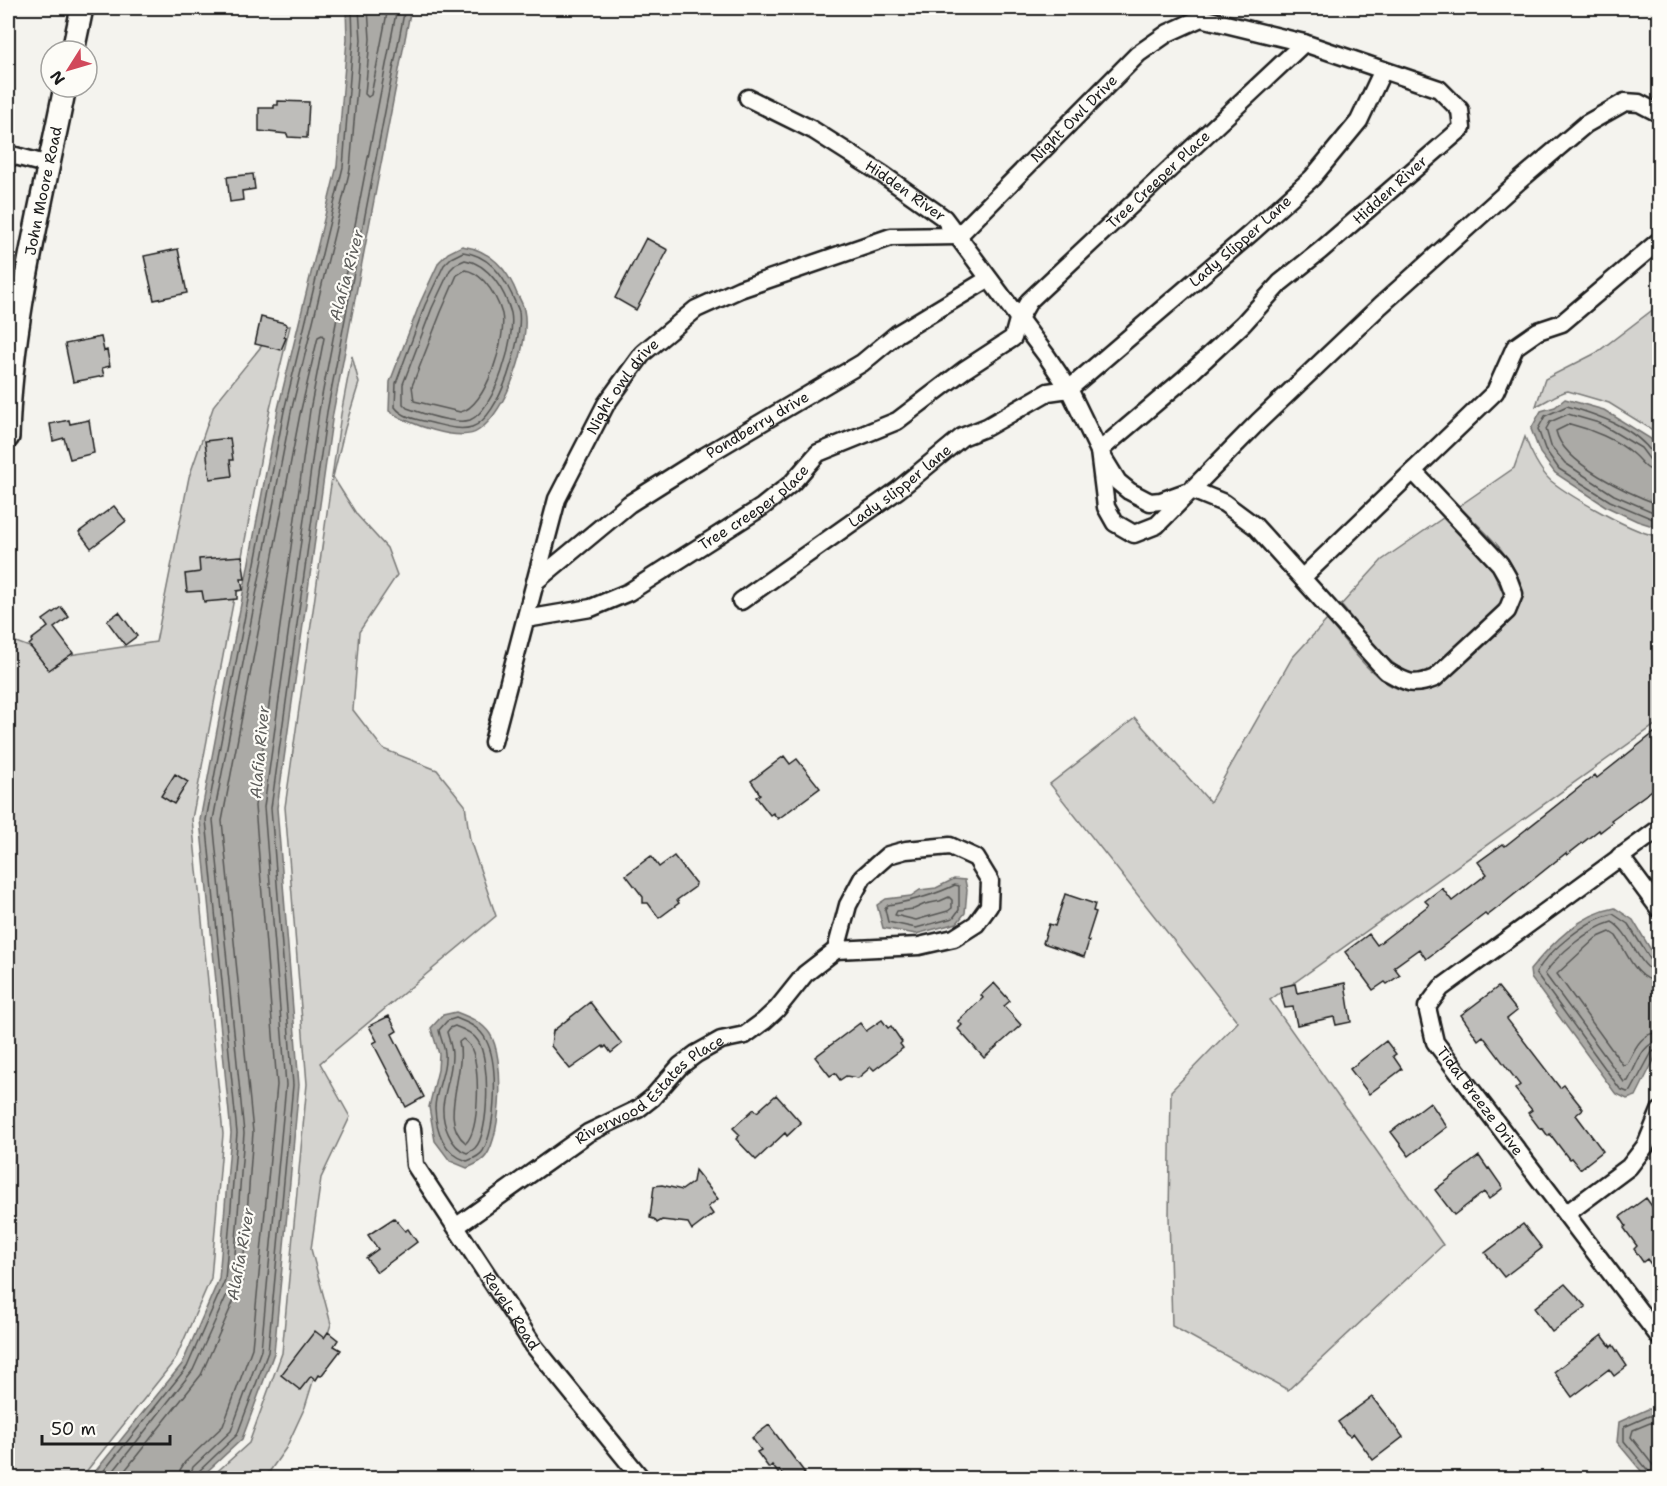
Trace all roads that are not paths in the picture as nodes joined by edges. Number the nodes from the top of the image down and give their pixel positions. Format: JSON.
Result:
{"nodes":[{"id":1,"x":82,"y":8,"type":"edge"},
{"id":2,"x":1201,"y":18,"type":"joint"},
{"id":3,"x":76,"y":39,"type":"edge"},
{"id":4,"x":1304,"y":43,"type":"junction"},
{"id":5,"x":1383,"y":70,"type":"junction"},
{"id":6,"x":748,"y":98,"type":"dead end"},
{"id":7,"x":63,"y":99,"type":"edge"},
{"id":8,"x":1659,"y":114,"type":"edge"},
{"id":9,"x":8,"y":154,"type":"edge"},
{"id":10,"x":49,"y":165,"type":"junction"},
{"id":11,"x":957,"y":236,"type":"junction"},
{"id":12,"x":1659,"y":240,"type":"edge"},
{"id":13,"x":988,"y":279,"type":"junction"},
{"id":14,"x":1018,"y":320,"type":"junction"},
{"id":15,"x":1069,"y":388,"type":"junction"},
{"id":16,"x":8,"y":437,"type":"edge"},
{"id":17,"x":1099,"y":451,"type":"junction"},
{"id":18,"x":1413,"y":471,"type":"junction"},
{"id":19,"x":1192,"y":490,"type":"junction"},
{"id":20,"x":1303,"y":577,"type":"junction"},
{"id":21,"x":535,"y":582,"type":"junction"},
{"id":22,"x":741,"y":601,"type":"dead end"},
{"id":23,"x":526,"y":619,"type":"junction"},
{"id":24,"x":493,"y":742,"type":"dead end"},
{"id":25,"x":1659,"y":828,"type":"edge"},
{"id":26,"x":1620,"y":856,"type":"junction"},
{"id":27,"x":1659,"y":910,"type":"edge"},
{"id":28,"x":836,"y":950,"type":"junction"},
{"id":29,"x":1659,"y":1111,"type":"edge"},
{"id":30,"x":412,"y":1128,"type":"dead end"},
{"id":31,"x":1566,"y":1214,"type":"junction"},
{"id":32,"x":457,"y":1227,"type":"junction"},
{"id":33,"x":1659,"y":1338,"type":"edge"},
{"id":34,"x":641,"y":1479,"type":"edge"}],
"edges":[{"from":1,"to":3,"type":"street"},
{"from":2,"to":4,"type":"street","name":"Hidden River"},
{"from":2,"to":11,"type":"street","name":"Night Owl Drive"},
{"from":4,"to":5,"type":"street","name":"Hidden River"},
{"from":4,"to":14,"type":"street","name":"Tree Creeper Place"},
{"from":5,"to":15,"type":"street","name":"Lady Slipper Lane"},
{"from":5,"to":17,"type":"street","name":"Hidden River"},
{"from":6,"to":11,"type":"street","name":"Hidden River"},
{"from":7,"to":10,"type":"street","name":"John Moore Road"},
{"from":8,"to":19,"type":"street","name":"Hidden River"},
{"from":9,"to":10,"type":"street"},
{"from":10,"to":16,"type":"street","name":"John Moore Road"},
{"from":11,"to":13,"type":"street","name":"Hidden River"},
{"from":11,"to":21,"type":"street","name":"Night owl drive"},
{"from":12,"to":18,"type":"street"},
{"from":13,"to":14,"type":"street","name":"Hidden River"},
{"from":13,"to":21,"type":"street","name":"Pondberry drive"},
{"from":14,"to":15,"type":"street","name":"Hidden River"},
{"from":14,"to":23,"type":"street","name":"Tree creeper place"},
{"from":15,"to":17,"type":"street","name":"Hidden River"},
{"from":15,"to":22,"type":"street","name":"Lady slipper lane"},
{"from":17,"to":19,"type":"street","name":"Hidden River"},
{"from":17,"to":19,"type":"street","name":"Hidden River"},
{"from":18,"to":20,"type":"street"},
{"from":18,"to":20,"type":"street"},
{"from":19,"to":20,"type":"street"},
{"from":21,"to":23,"type":"street","name":"Night owl drive"},
{"from":23,"to":24,"type":"street","name":"Night owl drive"},
{"from":25,"to":26,"type":"street","name":"Tidal Breeze Drive"},
{"from":26,"to":27,"type":"street"},
{"from":26,"to":31,"type":"street","name":"Tidal Breeze Drive"},
{"from":28,"to":28,"type":"street"},
{"from":28,"to":32,"type":"street","name":"Riverwood Estates Place"},
{"from":29,"to":31,"type":"street"},
{"from":30,"to":32,"type":"street","name":"Revels Road"},
{"from":31,"to":33,"type":"street","name":"Tidal Breeze Drive"},
{"from":32,"to":34,"type":"street","name":"Revels Road"}]}
